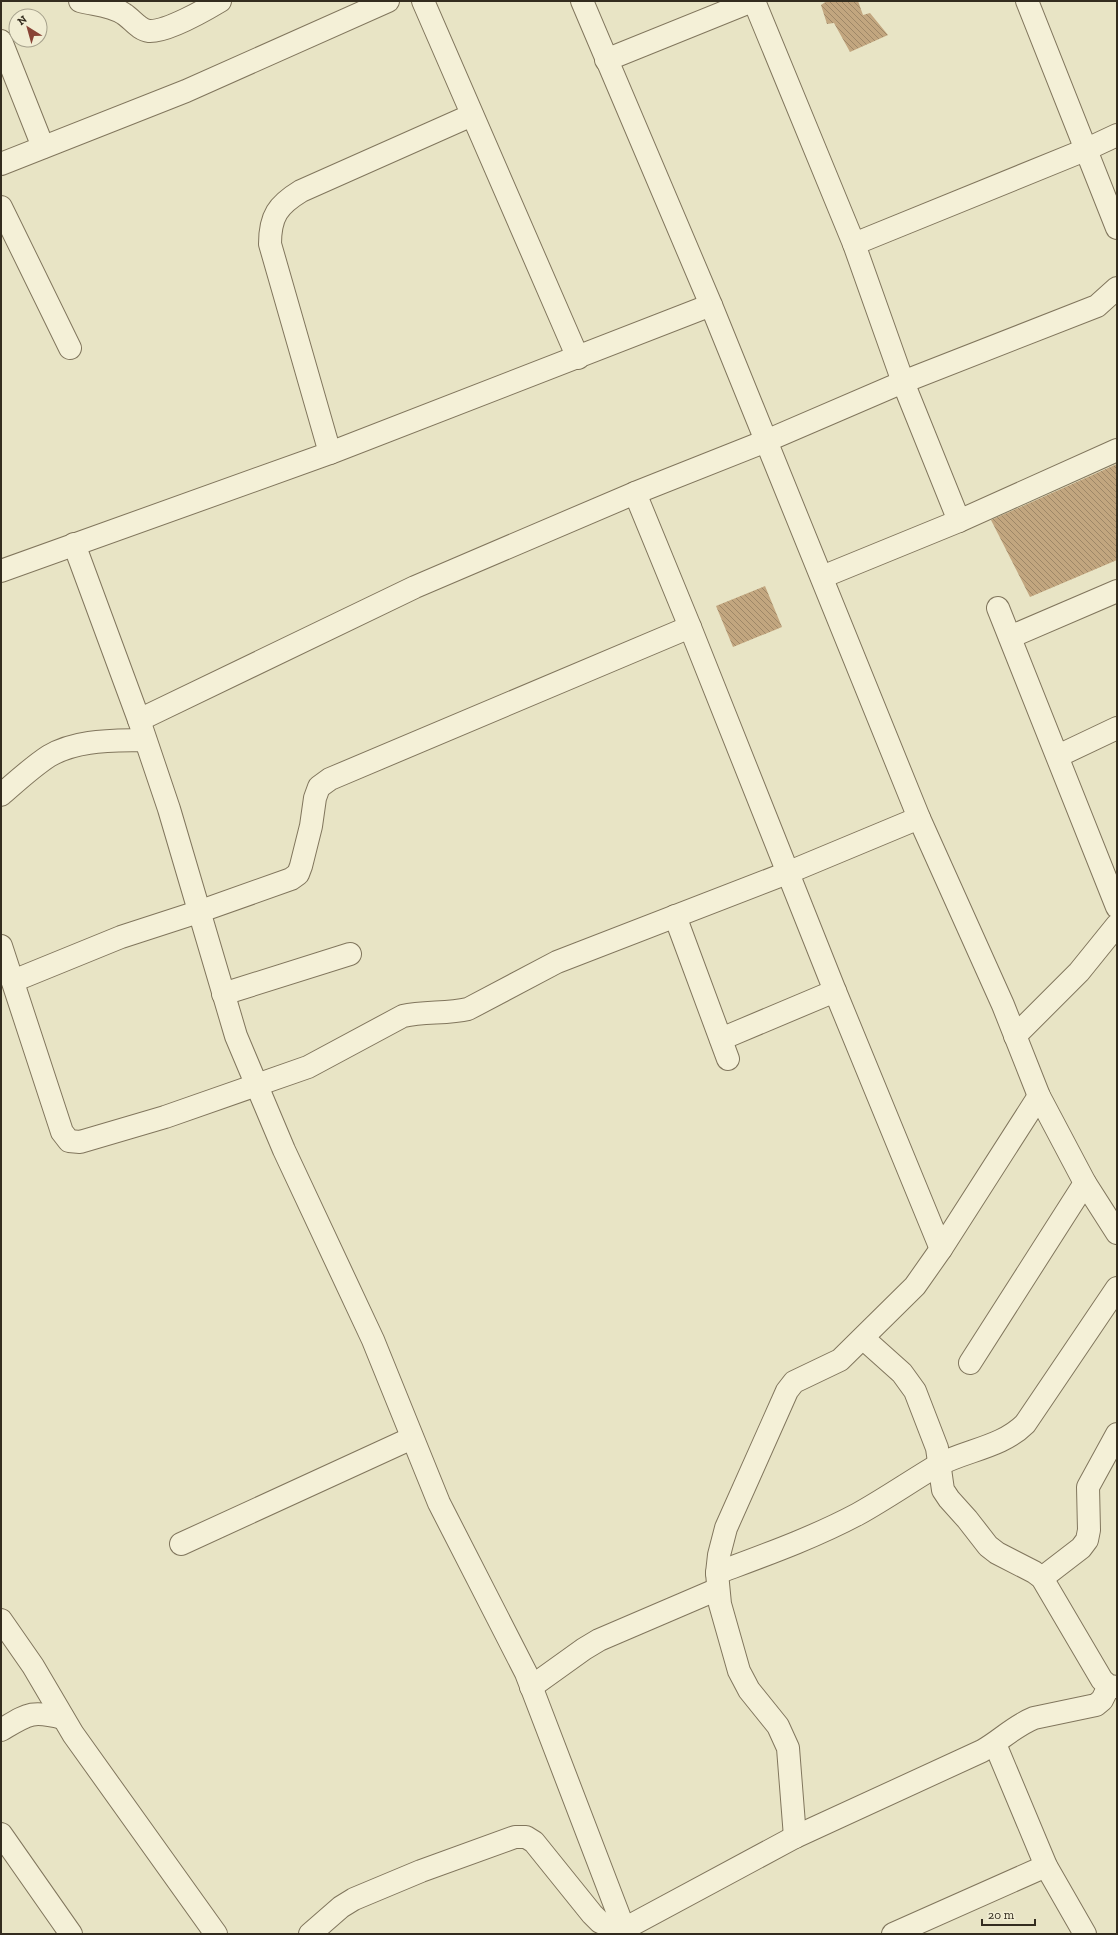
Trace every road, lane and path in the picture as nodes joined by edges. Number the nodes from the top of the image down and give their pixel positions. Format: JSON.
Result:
{"nodes":[{"id":1,"x":80,"y":1,"type":"edge"},
{"id":2,"x":220,"y":1,"type":"edge"},
{"id":3,"x":388,"y":1,"type":"edge"},
{"id":4,"x":423,"y":1,"type":"edge"},
{"id":5,"x":582,"y":1,"type":"edge"},
{"id":6,"x":753,"y":1,"type":"edge"},
{"id":7,"x":1027,"y":1,"type":"edge"},
{"id":8,"x":348,"y":9,"type":"edge"},
{"id":9,"x":1,"y":41,"type":"edge"},
{"id":10,"x":606,"y":60,"type":"junction"},
{"id":11,"x":472,"y":115,"type":"junction"},
{"id":12,"x":1117,"y":135,"type":"edge"},
{"id":13,"x":43,"y":148,"type":"junction"},
{"id":14,"x":1086,"y":150,"type":"junction"},
{"id":15,"x":1,"y":164,"type":"edge"},
{"id":16,"x":1,"y":207,"type":"edge"},
{"id":17,"x":1117,"y":228,"type":"edge"},
{"id":18,"x":854,"y":244,"type":"junction"},
{"id":19,"x":1117,"y":288,"type":"edge"},
{"id":20,"x":711,"y":305,"type":"junction"},
{"id":21,"x":70,"y":348,"type":"dead end"},
{"id":22,"x":578,"y":358,"type":"junction"},
{"id":23,"x":903,"y":382,"type":"junction"},
{"id":24,"x":766,"y":440,"type":"junction"},
{"id":25,"x":1117,"y":450,"type":"edge"},
{"id":26,"x":330,"y":453,"type":"junction"},
{"id":27,"x":634,"y":493,"type":"junction"},
{"id":28,"x":958,"y":521,"type":"junction"},
{"id":29,"x":74,"y":544,"type":"junction"},
{"id":30,"x":1,"y":570,"type":"edge"},
{"id":31,"x":822,"y":577,"type":"junction"},
{"id":32,"x":1117,"y":591,"type":"edge"},
{"id":33,"x":998,"y":608,"type":"dead end"},
{"id":34,"x":690,"y":627,"type":"junction"},
{"id":35,"x":1010,"y":637,"type":"junction"},
{"id":36,"x":1117,"y":728,"type":"edge"},
{"id":37,"x":142,"y":730,"type":"junction"},
{"id":38,"x":1058,"y":756,"type":"junction"},
{"id":39,"x":1,"y":795,"type":"edge"},
{"id":40,"x":919,"y":818,"type":"junction"},
{"id":41,"x":787,"y":873,"type":"junction"},
{"id":42,"x":1117,"y":907,"type":"edge"},
{"id":43,"x":198,"y":912,"type":"junction"},
{"id":44,"x":675,"y":916,"type":"junction"},
{"id":45,"x":1117,"y":925,"type":"edge"},
{"id":46,"x":1,"y":946,"type":"edge"},
{"id":47,"x":350,"y":954,"type":"dead end"},
{"id":48,"x":13,"y":981,"type":"junction"},
{"id":49,"x":835,"y":991,"type":"junction"},
{"id":50,"x":223,"y":994,"type":"junction"},
{"id":51,"x":1015,"y":1036,"type":"junction"},
{"id":52,"x":257,"y":1085,"type":"junction"},
{"id":53,"x":1039,"y":1096,"type":"junction"},
{"id":54,"x":1085,"y":1183,"type":"junction"},
{"id":55,"x":1117,"y":1232,"type":"edge"},
{"id":56,"x":941,"y":1248,"type":"junction"},
{"id":57,"x":1117,"y":1288,"type":"edge"},
{"id":58,"x":864,"y":1339,"type":"junction"},
{"id":59,"x":970,"y":1363,"type":"dead end"},
{"id":60,"x":1117,"y":1434,"type":"edge"},
{"id":61,"x":412,"y":1438,"type":"junction"},
{"id":62,"x":939,"y":1465,"type":"junction"},
{"id":63,"x":181,"y":1544,"type":"dead end"},
{"id":64,"x":1042,"y":1578,"type":"junction"},
{"id":65,"x":718,"y":1581,"type":"junction"},
{"id":66,"x":1,"y":1620,"type":"edge"},
{"id":67,"x":531,"y":1687,"type":"junction"},
{"id":68,"x":1113,"y":1687,"type":"edge"},
{"id":69,"x":63,"y":1718,"type":"junction"},
{"id":70,"x":1,"y":1730,"type":"edge"},
{"id":71,"x":995,"y":1744,"type":"junction"},
{"id":72,"x":1,"y":1834,"type":"edge"},
{"id":73,"x":795,"y":1837,"type":"junction"},
{"id":74,"x":1046,"y":1866,"type":"junction"},
{"id":75,"x":625,"y":1931,"type":"edge"},
{"id":76,"x":71,"y":1934,"type":"edge"},
{"id":77,"x":216,"y":1934,"type":"edge"},
{"id":78,"x":310,"y":1934,"type":"edge"},
{"id":79,"x":893,"y":1934,"type":"edge"},
{"id":80,"x":1085,"y":1934,"type":"edge"}],
"edges":[{"from":1,"to":2,"type":"street"},
{"from":3,"to":8,"type":"street"},
{"from":4,"to":11,"type":"street"},
{"from":5,"to":10,"type":"street"},
{"from":6,"to":10,"type":"street"},
{"from":6,"to":18,"type":"street"},
{"from":7,"to":14,"type":"street"},
{"from":8,"to":13,"type":"street"},
{"from":9,"to":13,"type":"street"},
{"from":10,"to":20,"type":"street"},
{"from":11,"to":22,"type":"street"},
{"from":11,"to":26,"type":"street"},
{"from":12,"to":14,"type":"street"},
{"from":13,"to":15,"type":"street"},
{"from":14,"to":17,"type":"street"},
{"from":14,"to":18,"type":"street"},
{"from":16,"to":21,"type":"street"},
{"from":18,"to":23,"type":"street"},
{"from":19,"to":23,"type":"street"},
{"from":20,"to":22,"type":"street"},
{"from":20,"to":24,"type":"street"},
{"from":22,"to":26,"type":"street"},
{"from":23,"to":24,"type":"street"},
{"from":23,"to":28,"type":"street"},
{"from":24,"to":27,"type":"street"},
{"from":24,"to":31,"type":"street"},
{"from":25,"to":28,"type":"street"},
{"from":26,"to":29,"type":"street"},
{"from":27,"to":34,"type":"street"},
{"from":27,"to":37,"type":"street"},
{"from":28,"to":31,"type":"street"},
{"from":29,"to":30,"type":"street"},
{"from":29,"to":37,"type":"street"},
{"from":31,"to":40,"type":"street"},
{"from":32,"to":35,"type":"street"},
{"from":33,"to":35,"type":"street"},
{"from":34,"to":41,"type":"street"},
{"from":34,"to":43,"type":"street"},
{"from":35,"to":38,"type":"street"},
{"from":36,"to":38,"type":"street"},
{"from":37,"to":39,"type":"street"},
{"from":37,"to":43,"type":"street"},
{"from":38,"to":42,"type":"street"},
{"from":40,"to":41,"type":"street"},
{"from":40,"to":51,"type":"street"},
{"from":41,"to":44,"type":"street"},
{"from":41,"to":49,"type":"street"},
{"from":43,"to":48,"type":"street"},
{"from":43,"to":50,"type":"street"},
{"from":44,"to":49,"type":"street"},
{"from":44,"to":52,"type":"street"},
{"from":45,"to":51,"type":"street"},
{"from":46,"to":48,"type":"street"},
{"from":47,"to":50,"type":"street"},
{"from":48,"to":52,"type":"street"},
{"from":49,"to":56,"type":"street"},
{"from":50,"to":52,"type":"street"},
{"from":51,"to":53,"type":"street"},
{"from":52,"to":61,"type":"street"},
{"from":53,"to":54,"type":"street"},
{"from":53,"to":56,"type":"street"},
{"from":54,"to":55,"type":"street"},
{"from":54,"to":59,"type":"street"},
{"from":56,"to":58,"type":"street"},
{"from":57,"to":62,"type":"street"},
{"from":58,"to":62,"type":"street"},
{"from":58,"to":65,"type":"street"},
{"from":60,"to":64,"type":"street"},
{"from":61,"to":63,"type":"street"},
{"from":61,"to":67,"type":"street"},
{"from":62,"to":64,"type":"street"},
{"from":62,"to":65,"type":"street"},
{"from":64,"to":68,"type":"street"},
{"from":65,"to":67,"type":"street"},
{"from":65,"to":73,"type":"street"},
{"from":66,"to":69,"type":"street"},
{"from":67,"to":75,"type":"street"},
{"from":68,"to":71,"type":"street"},
{"from":69,"to":70,"type":"street"},
{"from":69,"to":77,"type":"street"},
{"from":71,"to":73,"type":"street"},
{"from":71,"to":74,"type":"street"},
{"from":72,"to":76,"type":"street"},
{"from":73,"to":75,"type":"street"},
{"from":74,"to":79,"type":"street"},
{"from":74,"to":80,"type":"street"},
{"from":75,"to":78,"type":"street"}]}
